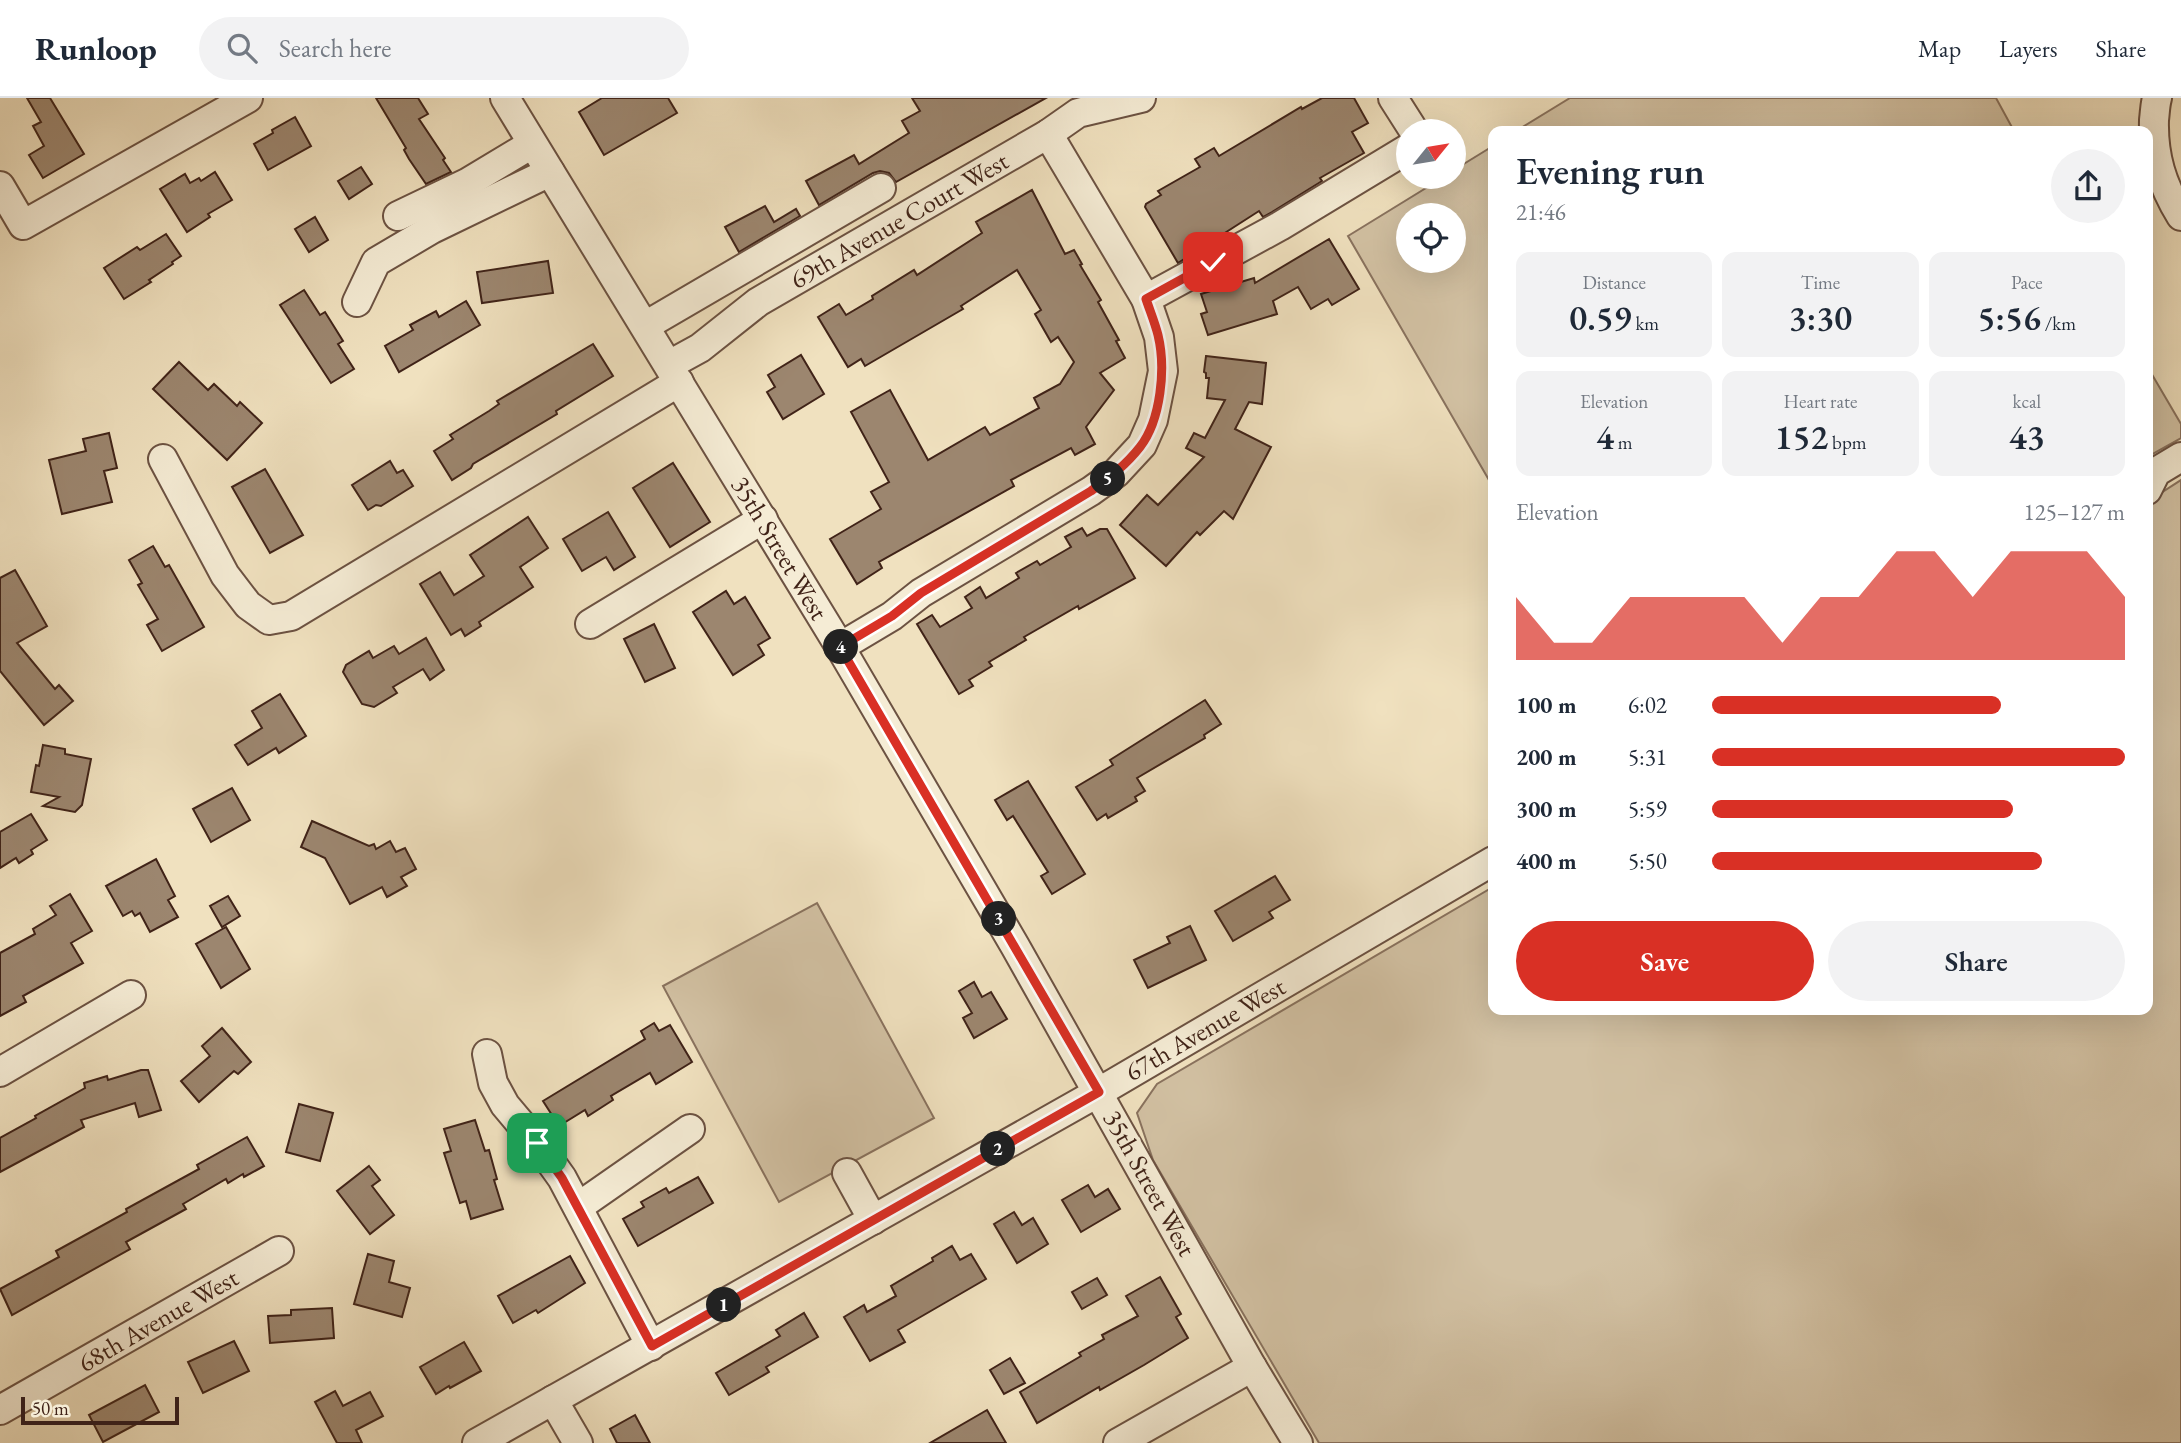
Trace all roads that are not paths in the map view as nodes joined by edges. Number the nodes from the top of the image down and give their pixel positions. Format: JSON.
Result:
{"nodes":[{"id":1,"x":248,"y":98,"type":"edge"},
{"id":2,"x":1141,"y":98,"type":"edge"},
{"id":3,"x":1393,"y":98,"type":"edge"},
{"id":4,"x":513,"y":101,"type":"edge"},
{"id":5,"x":2156,"y":101,"type":"edge"},
{"id":6,"x":1406,"y":119,"type":"edge"},
{"id":7,"x":1048,"y":134,"type":"junction"},
{"id":8,"x":533,"y":144,"type":"junction"},
{"id":9,"x":1396,"y":156,"type":"edge"},
{"id":10,"x":550,"y":172,"type":"junction"},
{"id":11,"x":0,"y":186,"type":"edge"},
{"id":12,"x":881,"y":188,"type":"dead end"},
{"id":13,"x":398,"y":216,"type":"dead end"},
{"id":14,"x":2181,"y":216,"type":"edge"},
{"id":15,"x":1146,"y":299,"type":"junction"},
{"id":16,"x":357,"y":302,"type":"dead end"},
{"id":17,"x":645,"y":326,"type":"junction"},
{"id":18,"x":674,"y":373,"type":"junction"},
{"id":19,"x":2181,"y":457,"type":"edge"},
{"id":20,"x":163,"y":458,"type":"dead end"},
{"id":21,"x":2153,"y":476,"type":"edge"},
{"id":22,"x":763,"y":519,"type":"junction"},
{"id":23,"x":590,"y":624,"type":"dead end"},
{"id":24,"x":840,"y":647,"type":"junction"},
{"id":25,"x":1488,"y":864,"type":"edge"},
{"id":26,"x":131,"y":995,"type":"dead end"},
{"id":27,"x":487,"y":1054,"type":"dead end"},
{"id":28,"x":0,"y":1072,"type":"edge"},
{"id":29,"x":1099,"y":1092,"type":"junction"},
{"id":30,"x":690,"y":1129,"type":"dead end"},
{"id":31,"x":847,"y":1173,"type":"dead end"},
{"id":32,"x":578,"y":1207,"type":"junction"},
{"id":33,"x":873,"y":1220,"type":"junction"},
{"id":34,"x":279,"y":1251,"type":"dead end"},
{"id":35,"x":652,"y":1346,"type":"junction"},
{"id":36,"x":1252,"y":1367,"type":"junction"},
{"id":37,"x":553,"y":1401,"type":"junction"},
{"id":38,"x":0,"y":1410,"type":"edge"},
{"id":39,"x":477,"y":1443,"type":"edge"},
{"id":40,"x":578,"y":1443,"type":"edge"},
{"id":41,"x":1118,"y":1443,"type":"edge"},
{"id":42,"x":1298,"y":1443,"type":"edge"}],
"edges":[{"from":1,"to":11,"type":"street"},
{"from":2,"to":7,"type":"street","name":"69th Avenue Court West"},
{"from":3,"to":6,"type":"street"},
{"from":4,"to":8,"type":"street","name":"35th Street West"},
{"from":5,"to":14,"type":"street"},
{"from":7,"to":15,"type":"street"},
{"from":7,"to":18,"type":"street","name":"69th Avenue Court West"},
{"from":8,"to":10,"type":"street","name":"35th Street West"},
{"from":8,"to":13,"type":"street"},
{"from":9,"to":15,"type":"street"},
{"from":10,"to":16,"type":"street"},
{"from":10,"to":17,"type":"street","name":"35th Street West"},
{"from":12,"to":17,"type":"street"},
{"from":15,"to":24,"type":"street"},
{"from":17,"to":18,"type":"street","name":"35th Street West"},
{"from":18,"to":20,"type":"street"},
{"from":18,"to":22,"type":"street","name":"35th Street West"},
{"from":19,"to":21,"type":"street"},
{"from":22,"to":23,"type":"street"},
{"from":22,"to":24,"type":"street","name":"35th Street West"},
{"from":24,"to":29,"type":"street","name":"35th Street West"},
{"from":25,"to":29,"type":"street","name":"67th Avenue West"},
{"from":26,"to":28,"type":"street"},
{"from":27,"to":32,"type":"street"},
{"from":29,"to":33,"type":"street","name":"67th Avenue West"},
{"from":29,"to":36,"type":"street","name":"35th Street West"},
{"from":30,"to":32,"type":"street"},
{"from":31,"to":33,"type":"street"},
{"from":32,"to":35,"type":"street"},
{"from":33,"to":35,"type":"street","name":"67th Avenue West"},
{"from":34,"to":38,"type":"street","name":"68th Avenue West"},
{"from":35,"to":37,"type":"street","name":"67th Avenue West"},
{"from":36,"to":41,"type":"street"},
{"from":36,"to":42,"type":"street","name":"35th Street West"},
{"from":37,"to":39,"type":"street","name":"67th Avenue West"},
{"from":37,"to":40,"type":"street"}]}
